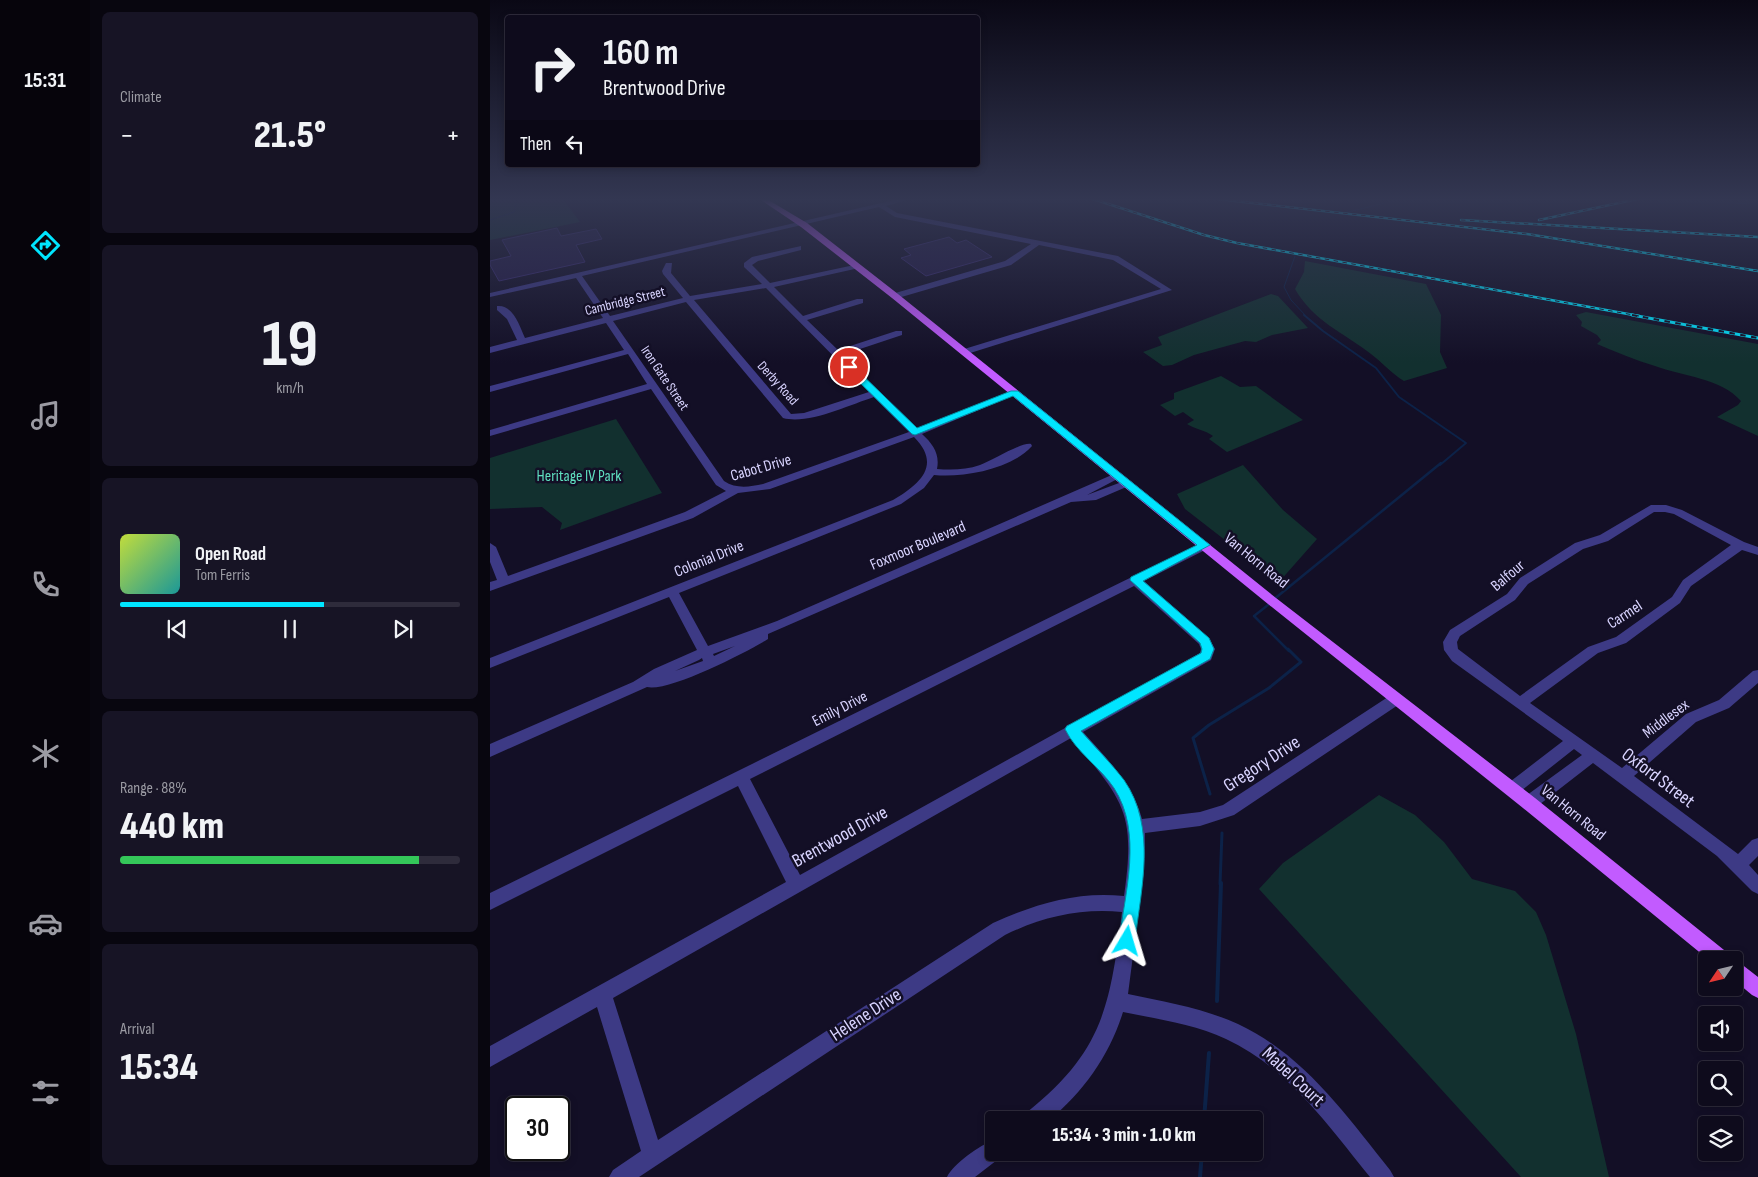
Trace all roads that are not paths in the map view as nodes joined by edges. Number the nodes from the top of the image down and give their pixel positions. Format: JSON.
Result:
{"nodes":[{"id":1,"x":677,"y":253,"type":"edge"},
{"id":2,"x":779,"y":253,"type":"edge"},
{"id":3,"x":840,"y":253,"type":"edge"},
{"id":4,"x":1023,"y":253,"type":"edge"},
{"id":5,"x":1089,"y":253,"type":"edge"},
{"id":6,"x":669,"y":265,"type":"dead end"},
{"id":7,"x":856,"y":266,"type":"junction"},
{"id":8,"x":578,"y":276,"type":"junction"},
{"id":9,"x":767,"y":286,"type":"junction"},
{"id":10,"x":895,"y":296,"type":"junction"},
{"id":11,"x":490,"y":297,"type":"edge"},
{"id":12,"x":688,"y":300,"type":"junction"},
{"id":13,"x":860,"y":301,"type":"dead end"},
{"id":14,"x":500,"y":308,"type":"dead end"},
{"id":15,"x":800,"y":319,"type":"junction"},
{"id":16,"x":608,"y":320,"type":"junction"},
{"id":17,"x":899,"y":333,"type":"dead end"},
{"id":18,"x":522,"y":342,"type":"junction"},
{"id":19,"x":490,"y":350,"type":"edge"},
{"id":20,"x":630,"y":351,"type":"junction"},
{"id":21,"x":964,"y":352,"type":"junction"},
{"id":22,"x":836,"y":354,"type":"junction"},
{"id":23,"x":653,"y":385,"type":"junction"},
{"id":24,"x":490,"y":389,"type":"edge"},
{"id":25,"x":875,"y":393,"type":"junction"},
{"id":26,"x":1014,"y":393,"type":"junction"},
{"id":27,"x":915,"y":432,"type":"junction"},
{"id":28,"x":490,"y":433,"type":"edge"},
{"id":29,"x":1026,"y":446,"type":"dead end"},
{"id":30,"x":931,"y":472,"type":"junction"},
{"id":31,"x":1122,"y":479,"type":"junction"},
{"id":32,"x":736,"y":490,"type":"junction"},
{"id":33,"x":1205,"y":545,"type":"junction"},
{"id":34,"x":1740,"y":545,"type":"junction"},
{"id":35,"x":490,"y":547,"type":"edge"},
{"id":36,"x":1758,"y":551,"type":"edge"},
{"id":37,"x":1135,"y":580,"type":"junction"},
{"id":38,"x":504,"y":582,"type":"junction"},
{"id":39,"x":490,"y":587,"type":"edge"},
{"id":40,"x":672,"y":591,"type":"junction"},
{"id":41,"x":708,"y":657,"type":"junction"},
{"id":42,"x":490,"y":663,"type":"edge"},
{"id":43,"x":1758,"y":675,"type":"edge"},
{"id":44,"x":1396,"y":699,"type":"junction"},
{"id":45,"x":1520,"y":703,"type":"junction"},
{"id":46,"x":1072,"y":729,"type":"junction"},
{"id":47,"x":1574,"y":741,"type":"junction"},
{"id":48,"x":490,"y":750,"type":"edge"},
{"id":49,"x":1593,"y":755,"type":"junction"},
{"id":50,"x":1622,"y":776,"type":"junction"},
{"id":51,"x":742,"y":777,"type":"junction"},
{"id":52,"x":1512,"y":789,"type":"junction"},
{"id":53,"x":1529,"y":803,"type":"junction"},
{"id":54,"x":1136,"y":827,"type":"junction"},
{"id":55,"x":1758,"y":845,"type":"edge"},
{"id":56,"x":1738,"y":865,"type":"junction"},
{"id":57,"x":796,"y":885,"type":"junction"},
{"id":58,"x":1758,"y":886,"type":"edge"},
{"id":59,"x":490,"y":902,"type":"edge"},
{"id":60,"x":1131,"y":905,"type":"junction"},
{"id":61,"x":1712,"y":951,"type":"edge"},
{"id":62,"x":1743,"y":976,"type":"edge"},
{"id":63,"x":1758,"y":989,"type":"edge"},
{"id":64,"x":602,"y":993,"type":"junction"},
{"id":65,"x":1118,"y":1001,"type":"junction"},
{"id":66,"x":490,"y":1057,"type":"edge"},
{"id":67,"x":1046,"y":1111,"type":"edge"},
{"id":68,"x":653,"y":1155,"type":"junction"},
{"id":69,"x":985,"y":1157,"type":"edge"},
{"id":70,"x":620,"y":1177,"type":"edge"},
{"id":71,"x":958,"y":1177,"type":"edge"},
{"id":72,"x":1383,"y":1177,"type":"edge"}],
"edges":[{"from":1,"to":8,"type":"street"},
{"from":2,"to":9,"type":"street"},
{"from":3,"to":7,"type":"main road","name":"Van Horn Road"},
{"from":4,"to":10,"type":"street"},
{"from":5,"to":21,"type":"street"},
{"from":6,"to":12,"type":"street","name":"Derby Road"},
{"from":7,"to":9,"type":"street","name":"Cambridge Street"},
{"from":7,"to":10,"type":"main road","name":"Van Horn Road"},
{"from":8,"to":11,"type":"street"},
{"from":8,"to":16,"type":"street","name":"Iron Gate Street"},
{"from":9,"to":12,"type":"street","name":"Cambridge Street"},
{"from":9,"to":15,"type":"street"},
{"from":10,"to":21,"type":"main road","name":"Van Horn Road"},
{"from":12,"to":16,"type":"street","name":"Cambridge Street"},
{"from":12,"to":25,"type":"street","name":"Derby Road"},
{"from":13,"to":15,"type":"street"},
{"from":14,"to":18,"type":"street"},
{"from":15,"to":22,"type":"street"},
{"from":16,"to":18,"type":"street","name":"Cambridge Street"},
{"from":16,"to":20,"type":"street","name":"Iron Gate Street"},
{"from":17,"to":22,"type":"street"},
{"from":18,"to":19,"type":"street","name":"Cambridge Street"},
{"from":20,"to":23,"type":"street","name":"Iron Gate Street"},
{"from":20,"to":24,"type":"street"},
{"from":21,"to":26,"type":"main road","name":"Van Horn Road"},
{"from":22,"to":25,"type":"street"},
{"from":23,"to":28,"type":"street"},
{"from":23,"to":32,"type":"street","name":"Iron Gate Street"},
{"from":25,"to":27,"type":"street"},
{"from":26,"to":27,"type":"street","name":"Cabot Drive"},
{"from":26,"to":31,"type":"main road","name":"Van Horn Road"},
{"from":27,"to":30,"type":"street"},
{"from":27,"to":32,"type":"street","name":"Cabot Drive"},
{"from":29,"to":30,"type":"street"},
{"from":30,"to":40,"type":"street","name":"Colonial Drive"},
{"from":31,"to":33,"type":"main road","name":"Van Horn Road"},
{"from":31,"to":41,"type":"street","name":"Foxmoor Boulevard"},
{"from":32,"to":38,"type":"street","name":"Cabot Drive"},
{"from":33,"to":37,"type":"street","name":"Emily Drive"},
{"from":33,"to":44,"type":"main road","name":"Van Horn Road"},
{"from":34,"to":36,"type":"street","name":"Balfour"},
{"from":34,"to":45,"type":"street","name":"Carmel"},
{"from":34,"to":45,"type":"street","name":"Balfour"},
{"from":35,"to":38,"type":"street"},
{"from":37,"to":46,"type":"street","name":"Brentwood Drive"},
{"from":37,"to":51,"type":"street","name":"Emily Drive"},
{"from":38,"to":39,"type":"street","name":"Cabot Drive"},
{"from":40,"to":41,"type":"street"},
{"from":40,"to":42,"type":"street","name":"Colonial Drive"},
{"from":41,"to":48,"type":"street","name":"Foxmoor Boulevard"},
{"from":43,"to":50,"type":"street","name":"Middlesex"},
{"from":44,"to":52,"type":"main road","name":"Van Horn Road"},
{"from":44,"to":54,"type":"street","name":"Gregory Drive"},
{"from":45,"to":47,"type":"street","name":"Balfour"},
{"from":46,"to":54,"type":"street"},
{"from":46,"to":57,"type":"street","name":"Brentwood Drive"},
{"from":47,"to":49,"type":"street","name":"Balfour"},
{"from":47,"to":52,"type":"street"},
{"from":49,"to":50,"type":"street","name":"Oxford Street"},
{"from":49,"to":53,"type":"street"},
{"from":50,"to":56,"type":"street","name":"Oxford Street"},
{"from":51,"to":57,"type":"street"},
{"from":51,"to":59,"type":"street","name":"Emily Drive"},
{"from":52,"to":53,"type":"main road","name":"Van Horn Road"},
{"from":53,"to":61,"type":"main road","name":"Van Horn Road"},
{"from":54,"to":60,"type":"street"},
{"from":55,"to":56,"type":"street"},
{"from":56,"to":58,"type":"street","name":"Oxford Street"},
{"from":57,"to":64,"type":"street","name":"Brentwood Drive"},
{"from":60,"to":65,"type":"street"},
{"from":60,"to":68,"type":"street","name":"Helene Drive"},
{"from":62,"to":63,"type":"main road"},
{"from":64,"to":66,"type":"street","name":"Brentwood Drive"},
{"from":64,"to":68,"type":"street"},
{"from":65,"to":67,"type":"street"},
{"from":65,"to":72,"type":"street","name":"Mabel Court"},
{"from":68,"to":70,"type":"street","name":"Helene Drive"},
{"from":69,"to":71,"type":"street"}]}
